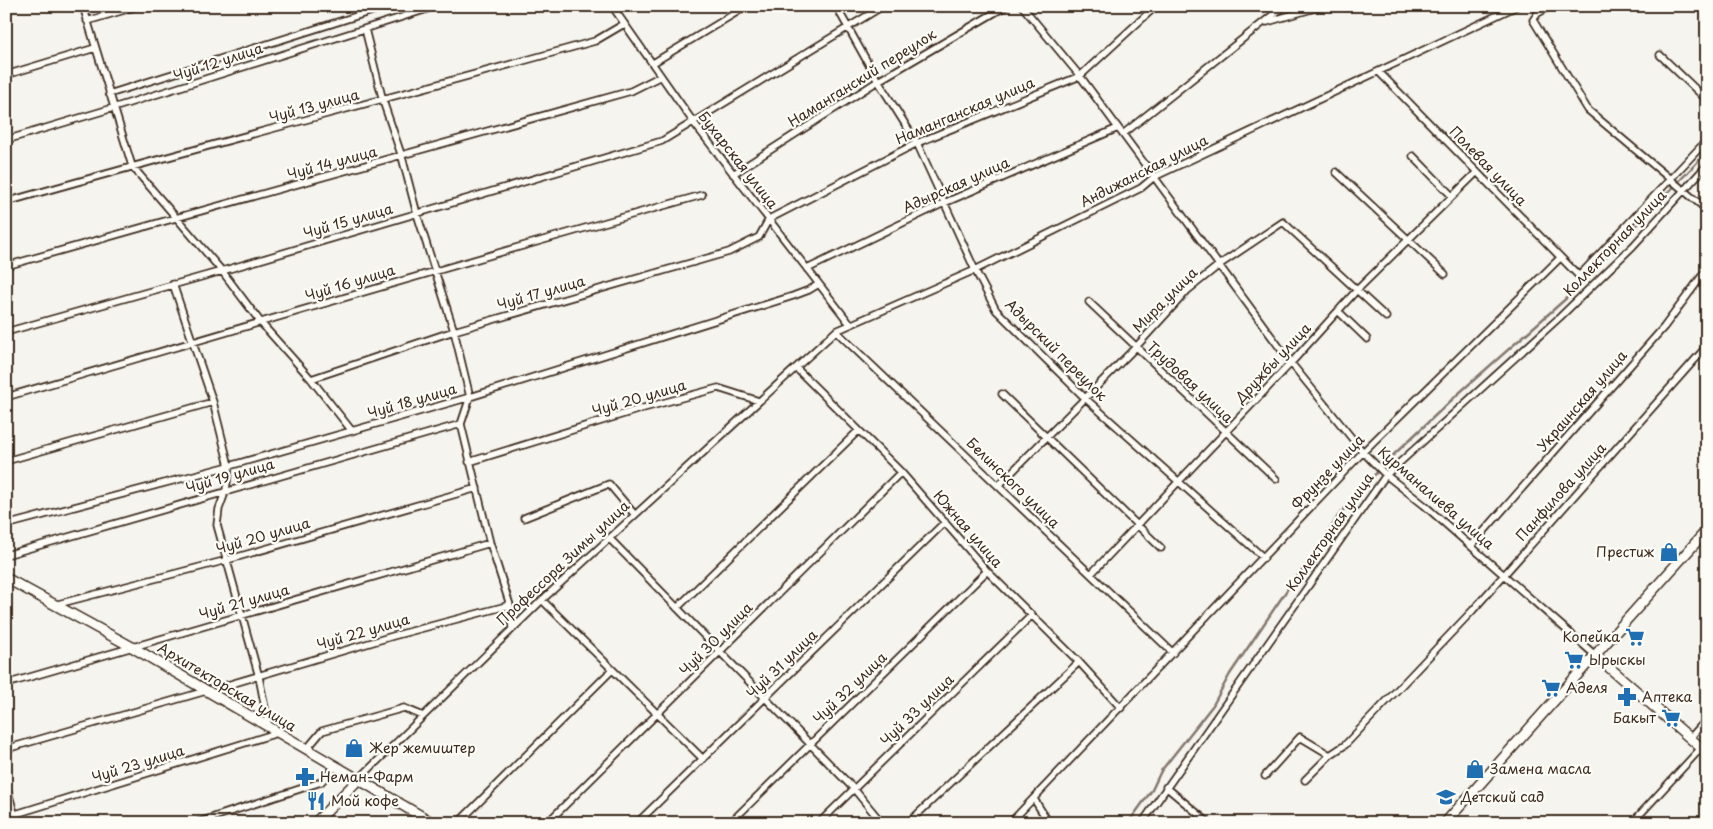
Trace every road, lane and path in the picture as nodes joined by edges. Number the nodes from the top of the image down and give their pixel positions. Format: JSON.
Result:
{"nodes":[{"id":1,"x":83,"y":6,"type":"edge"},
{"id":2,"x":138,"y":6,"type":"edge"},
{"id":3,"x":388,"y":6,"type":"edge"},
{"id":4,"x":437,"y":6,"type":"edge"},
{"id":5,"x":747,"y":6,"type":"edge"},
{"id":6,"x":836,"y":6,"type":"edge"},
{"id":7,"x":883,"y":6,"type":"edge"},
{"id":8,"x":1006,"y":6,"type":"edge"},
{"id":9,"x":1022,"y":6,"type":"edge"},
{"id":10,"x":1156,"y":6,"type":"edge"},
{"id":11,"x":1284,"y":6,"type":"edge"},
{"id":12,"x":1322,"y":6,"type":"edge"},
{"id":13,"x":1517,"y":6,"type":"edge"},
{"id":14,"x":1551,"y":6,"type":"edge"},
{"id":15,"x":614,"y":7,"type":"edge"},
{"id":16,"x":87,"y":21,"type":"junction"},
{"id":17,"x":624,"y":24,"type":"junction"},
{"id":18,"x":1263,"y":24,"type":"junction"},
{"id":19,"x":849,"y":28,"type":"junction"},
{"id":20,"x":365,"y":29,"type":"junction"},
{"id":21,"x":95,"y":48,"type":"junction"},
{"id":22,"x":1660,"y":54,"type":"dead end"},
{"id":23,"x":653,"y":63,"type":"junction"},
{"id":24,"x":1379,"y":72,"type":"junction"},
{"id":25,"x":6,"y":76,"type":"edge"},
{"id":26,"x":661,"y":76,"type":"junction"},
{"id":27,"x":1080,"y":76,"type":"junction"},
{"id":28,"x":878,"y":81,"type":"junction"},
{"id":29,"x":108,"y":94,"type":"junction"},
{"id":30,"x":1707,"y":100,"type":"edge"},
{"id":31,"x":383,"y":101,"type":"junction"},
{"id":32,"x":113,"y":108,"type":"junction"},
{"id":33,"x":694,"y":123,"type":"junction"},
{"id":34,"x":1118,"y":128,"type":"junction"},
{"id":35,"x":1123,"y":134,"type":"junction"},
{"id":36,"x":6,"y":140,"type":"edge"},
{"id":37,"x":1707,"y":140,"type":"edge"},
{"id":38,"x":918,"y":143,"type":"junction"},
{"id":39,"x":1413,"y":156,"type":"dead end"},
{"id":40,"x":402,"y":157,"type":"junction"},
{"id":41,"x":1707,"y":165,"type":"edge"},
{"id":42,"x":132,"y":166,"type":"junction"},
{"id":43,"x":1336,"y":172,"type":"dead end"},
{"id":44,"x":1477,"y":172,"type":"junction"},
{"id":45,"x":733,"y":174,"type":"junction"},
{"id":46,"x":1154,"y":177,"type":"junction"},
{"id":47,"x":1670,"y":178,"type":"junction"},
{"id":48,"x":1684,"y":190,"type":"junction"},
{"id":49,"x":702,"y":195,"type":"dead end"},
{"id":50,"x":1452,"y":196,"type":"junction"},
{"id":51,"x":6,"y":202,"type":"edge"},
{"id":52,"x":944,"y":203,"type":"junction"},
{"id":53,"x":1707,"y":210,"type":"edge"},
{"id":54,"x":417,"y":214,"type":"junction"},
{"id":55,"x":174,"y":218,"type":"junction"},
{"id":56,"x":769,"y":219,"type":"junction"},
{"id":57,"x":1408,"y":239,"type":"junction"},
{"id":58,"x":1559,"y":259,"type":"junction"},
{"id":59,"x":1219,"y":264,"type":"junction"},
{"id":60,"x":6,"y":266,"type":"edge"},
{"id":61,"x":807,"y":269,"type":"junction"},
{"id":62,"x":1707,"y":269,"type":"edge"},
{"id":63,"x":434,"y":270,"type":"junction"},
{"id":64,"x":975,"y":270,"type":"junction"},
{"id":65,"x":222,"y":272,"type":"junction"},
{"id":66,"x":1445,"y":274,"type":"dead end"},
{"id":67,"x":1579,"y":276,"type":"joint"},
{"id":68,"x":173,"y":284,"type":"junction"},
{"id":69,"x":819,"y":284,"type":"junction"},
{"id":70,"x":1356,"y":290,"type":"junction"},
{"id":71,"x":1089,"y":302,"type":"dead end"},
{"id":72,"x":1338,"y":311,"type":"junction"},
{"id":73,"x":1386,"y":317,"type":"dead end"},
{"id":74,"x":262,"y":324,"type":"junction"},
{"id":75,"x":850,"y":324,"type":"junction"},
{"id":76,"x":454,"y":331,"type":"junction"},
{"id":77,"x":836,"y":331,"type":"junction"},
{"id":78,"x":6,"y":332,"type":"edge"},
{"id":79,"x":1367,"y":339,"type":"dead end"},
{"id":80,"x":192,"y":343,"type":"junction"},
{"id":81,"x":1707,"y":346,"type":"edge"},
{"id":82,"x":1135,"y":348,"type":"junction"},
{"id":83,"x":1291,"y":363,"type":"junction"},
{"id":84,"x":796,"y":368,"type":"junction"},
{"id":85,"x":311,"y":379,"type":"junction"},
{"id":86,"x":1002,"y":394,"type":"dead end"},
{"id":87,"x":6,"y":397,"type":"edge"},
{"id":88,"x":470,"y":397,"type":"junction"},
{"id":89,"x":1086,"y":398,"type":"junction"},
{"id":90,"x":759,"y":401,"type":"junction"},
{"id":91,"x":213,"y":402,"type":"junction"},
{"id":92,"x":461,"y":424,"type":"junction"},
{"id":93,"x":352,"y":431,"type":"junction"},
{"id":94,"x":858,"y":431,"type":"junction"},
{"id":95,"x":1226,"y":432,"type":"junction"},
{"id":96,"x":1047,"y":437,"type":"junction"},
{"id":97,"x":1363,"y":452,"type":"junction"},
{"id":98,"x":6,"y":461,"type":"edge"},
{"id":99,"x":469,"y":462,"type":"junction"},
{"id":100,"x":229,"y":466,"type":"junction"},
{"id":101,"x":901,"y":472,"type":"junction"},
{"id":102,"x":1386,"y":475,"type":"junction"},
{"id":103,"x":1276,"y":479,"type":"dead end"},
{"id":104,"x":1178,"y":482,"type":"junction"},
{"id":105,"x":998,"y":486,"type":"junction"},
{"id":106,"x":477,"y":488,"type":"junction"},
{"id":107,"x":226,"y":490,"type":"junction"},
{"id":108,"x":635,"y":515,"type":"junction"},
{"id":109,"x":524,"y":518,"type":"dead end"},
{"id":110,"x":945,"y":522,"type":"junction"},
{"id":111,"x":6,"y":525,"type":"edge"},
{"id":112,"x":1137,"y":525,"type":"junction"},
{"id":113,"x":1707,"y":530,"type":"edge"},
{"id":114,"x":609,"y":538,"type":"junction"},
{"id":115,"x":490,"y":543,"type":"junction"},
{"id":116,"x":1471,"y":546,"type":"junction"},
{"id":117,"x":1161,"y":548,"type":"dead end"},
{"id":118,"x":6,"y":555,"type":"edge"},
{"id":119,"x":1264,"y":558,"type":"junction"},
{"id":120,"x":227,"y":560,"type":"junction"},
{"id":121,"x":987,"y":571,"type":"junction"},
{"id":122,"x":1091,"y":574,"type":"junction"},
{"id":123,"x":1504,"y":575,"type":"junction"},
{"id":124,"x":6,"y":578,"type":"edge"},
{"id":125,"x":542,"y":600,"type":"junction"},
{"id":126,"x":54,"y":605,"type":"junction"},
{"id":127,"x":510,"y":605,"type":"junction"},
{"id":128,"x":677,"y":608,"type":"junction"},
{"id":129,"x":1032,"y":615,"type":"junction"},
{"id":130,"x":242,"y":616,"type":"junction"},
{"id":131,"x":512,"y":628,"type":"junction"},
{"id":132,"x":132,"y":647,"type":"junction"},
{"id":133,"x":720,"y":652,"type":"junction"},
{"id":134,"x":1173,"y":653,"type":"junction"},
{"id":135,"x":1595,"y":655,"type":"junction"},
{"id":136,"x":1078,"y":662,"type":"junction"},
{"id":137,"x":612,"y":670,"type":"junction"},
{"id":138,"x":258,"y":677,"type":"junction"},
{"id":139,"x":6,"y":684,"type":"edge"},
{"id":140,"x":224,"y":686,"type":"dead end"},
{"id":141,"x":206,"y":691,"type":"junction"},
{"id":142,"x":765,"y":698,"type":"junction"},
{"id":143,"x":1121,"y":708,"type":"junction"},
{"id":144,"x":658,"y":713,"type":"junction"},
{"id":145,"x":423,"y":716,"type":"junction"},
{"id":146,"x":1707,"y":719,"type":"edge"},
{"id":147,"x":273,"y":731,"type":"junction"},
{"id":148,"x":1690,"y":738,"type":"junction"},
{"id":149,"x":810,"y":744,"type":"junction"},
{"id":150,"x":6,"y":749,"type":"edge"},
{"id":151,"x":306,"y":750,"type":"junction"},
{"id":152,"x":1704,"y":751,"type":"edge"},
{"id":153,"x":1330,"y":755,"type":"junction"},
{"id":154,"x":703,"y":759,"type":"junction"},
{"id":155,"x":335,"y":767,"type":"junction"},
{"id":156,"x":1265,"y":776,"type":"dead end"},
{"id":157,"x":358,"y":780,"type":"junction"},
{"id":158,"x":1305,"y":780,"type":"dead end"},
{"id":159,"x":6,"y":785,"type":"edge"},
{"id":160,"x":1166,"y":787,"type":"junction"},
{"id":161,"x":854,"y":789,"type":"junction"},
{"id":162,"x":1034,"y":799,"type":"junction"},
{"id":163,"x":15,"y":815,"type":"junction"},
{"id":164,"x":6,"y":817,"type":"edge"},
{"id":165,"x":17,"y":823,"type":"edge"},
{"id":166,"x":196,"y":823,"type":"edge"},
{"id":167,"x":315,"y":823,"type":"edge"},
{"id":168,"x":432,"y":823,"type":"edge"},
{"id":169,"x":458,"y":823,"type":"edge"},
{"id":170,"x":547,"y":823,"type":"edge"},
{"id":171,"x":637,"y":823,"type":"edge"},
{"id":172,"x":730,"y":823,"type":"edge"},
{"id":173,"x":819,"y":823,"type":"edge"},
{"id":174,"x":882,"y":823,"type":"edge"},
{"id":175,"x":908,"y":823,"type":"edge"},
{"id":176,"x":1010,"y":823,"type":"edge"},
{"id":177,"x":1049,"y":823,"type":"edge"},
{"id":178,"x":1142,"y":823,"type":"edge"},
{"id":179,"x":1209,"y":823,"type":"edge"},
{"id":180,"x":1445,"y":823,"type":"edge"},
{"id":181,"x":1632,"y":823,"type":"edge"}],
"edges":[{"from":1,"to":16,"type":"street"},
{"from":2,"to":16,"type":"street"},
{"from":3,"to":29,"type":"street"},
{"from":4,"to":20,"type":"street","name":"Чуй 12 улица"},
{"from":5,"to":23,"type":"street"},
{"from":6,"to":19,"type":"street","name":"Адырский переулок"},
{"from":7,"to":19,"type":"street","name":"Чуй 15 улица"},
{"from":8,"to":28,"type":"street","name":"Наманганский переулок"},
{"from":9,"to":27,"type":"street","name":"Курманалиева улица"},
{"from":10,"to":27,"type":"street","name":"Наманганская улица"},
{"from":11,"to":18,"type":"street"},
{"from":12,"to":18,"type":"street"},
{"from":13,"to":24,"type":"street","name":"Андижанская улица"},
{"from":14,"to":47,"type":"street"},
{"from":15,"to":17,"type":"street","name":"Бухарская улица"},
{"from":16,"to":21,"type":"street"},
{"from":17,"to":23,"type":"street","name":"Бухарская улица"},
{"from":17,"to":31,"type":"street","name":"Чуй 13 улица"},
{"from":18,"to":35,"type":"street"},
{"from":19,"to":28,"type":"street","name":"Адырский переулок"},
{"from":19,"to":33,"type":"street","name":"Чуй 15 улица"},
{"from":20,"to":31,"type":"street"},
{"from":20,"to":32,"type":"street","name":"Чуй 12 улица"},
{"from":21,"to":25,"type":"street"},
{"from":21,"to":29,"type":"street"},
{"from":22,"to":30,"type":"street"},
{"from":23,"to":26,"type":"street","name":"Бухарская улица"},
{"from":24,"to":44,"type":"street","name":"Полевая улица"},
{"from":24,"to":46,"type":"street","name":"Андижанская улица"},
{"from":26,"to":33,"type":"street","name":"Бухарская улица"},
{"from":26,"to":40,"type":"street","name":"Чуй 14 улица"},
{"from":27,"to":34,"type":"street","name":"Курманалиева улица"},
{"from":27,"to":38,"type":"street","name":"Наманганская улица"},
{"from":28,"to":38,"type":"street","name":"Адырский переулок"},
{"from":28,"to":45,"type":"street","name":"Наманганский переулок"},
{"from":29,"to":32,"type":"street"},
{"from":31,"to":40,"type":"street"},
{"from":31,"to":42,"type":"street","name":"Чуй 13 улица"},
{"from":32,"to":36,"type":"street","name":"Чуй 12 улица"},
{"from":32,"to":42,"type":"street"},
{"from":33,"to":45,"type":"street","name":"Бухарская улица"},
{"from":33,"to":54,"type":"street","name":"Чуй 15 улица"},
{"from":34,"to":35,"type":"street","name":"Курманалиева улица"},
{"from":34,"to":52,"type":"street","name":"Адырская улица"},
{"from":35,"to":46,"type":"street","name":"Курманалиева улица"},
{"from":37,"to":47,"type":"street","name":"Коллекторная улица"},
{"from":38,"to":52,"type":"street","name":"Адырский переулок"},
{"from":38,"to":56,"type":"street","name":"Наманганская улица"},
{"from":39,"to":50,"type":"street"},
{"from":40,"to":54,"type":"street"},
{"from":40,"to":55,"type":"street","name":"Чуй 14 улица"},
{"from":41,"to":48,"type":"street","name":"Коллекторная улица"},
{"from":42,"to":51,"type":"street","name":"Чуй 13 улица"},
{"from":42,"to":55,"type":"street"},
{"from":43,"to":57,"type":"street"},
{"from":44,"to":50,"type":"street","name":"Дружбы улица"},
{"from":44,"to":58,"type":"street","name":"Полевая улица"},
{"from":45,"to":56,"type":"street","name":"Бухарская улица"},
{"from":46,"to":59,"type":"street","name":"Курманалиева улица"},
{"from":46,"to":64,"type":"street","name":"Андижанская улица"},
{"from":47,"to":48,"type":"street"},
{"from":47,"to":67,"type":"street","name":"Коллекторная улица"},
{"from":48,"to":53,"type":"street"},
{"from":48,"to":102,"type":"street","name":"Коллекторная улица"},
{"from":49,"to":63,"type":"street","name":"Чуй 16 улица"},
{"from":50,"to":57,"type":"street","name":"Дружбы улица"},
{"from":52,"to":61,"type":"street","name":"Адырская улица"},
{"from":52,"to":64,"type":"street","name":"Адырский переулок"},
{"from":54,"to":63,"type":"street"},
{"from":54,"to":65,"type":"street","name":"Чуй 15 улица"},
{"from":55,"to":60,"type":"street","name":"Чуй 14 улица"},
{"from":55,"to":65,"type":"street"},
{"from":56,"to":61,"type":"street","name":"Бухарская улица"},
{"from":56,"to":76,"type":"street","name":"Чуй 17 улица"},
{"from":57,"to":66,"type":"street"},
{"from":57,"to":70,"type":"street","name":"Дружбы улица"},
{"from":58,"to":67,"type":"street","name":"Полевая улица"},
{"from":58,"to":97,"type":"street","name":"Фрунзе улица"},
{"from":59,"to":70,"type":"street","name":"Мира улица"},
{"from":59,"to":82,"type":"street","name":"Мира улица"},
{"from":59,"to":83,"type":"street","name":"Курманалиева улица"},
{"from":61,"to":69,"type":"street","name":"Бухарская улица"},
{"from":62,"to":116,"type":"street","name":"Украинская улица"},
{"from":63,"to":74,"type":"street","name":"Чуй 16 улица"},
{"from":63,"to":76,"type":"street"},
{"from":64,"to":75,"type":"street","name":"Андижанская улица"},
{"from":64,"to":89,"type":"street","name":"Адырский переулок"},
{"from":65,"to":68,"type":"street","name":"Чуй 15 улица"},
{"from":65,"to":74,"type":"street"},
{"from":68,"to":78,"type":"street","name":"Чуй 15 улица"},
{"from":68,"to":80,"type":"street"},
{"from":69,"to":75,"type":"street","name":"Бухарская улица"},
{"from":69,"to":88,"type":"street","name":"Чуй 18 улица"},
{"from":70,"to":72,"type":"street","name":"Дружбы улица"},
{"from":70,"to":73,"type":"street","name":"Мира улица"},
{"from":71,"to":82,"type":"street","name":"Трудовая улица"},
{"from":72,"to":79,"type":"street"},
{"from":72,"to":83,"type":"street","name":"Дружбы улица"},
{"from":74,"to":80,"type":"street","name":"Чуй 16 улица"},
{"from":74,"to":85,"type":"street"},
{"from":75,"to":77,"type":"street","name":"Андижанская улица"},
{"from":76,"to":85,"type":"street","name":"Чуй 17 улица"},
{"from":76,"to":88,"type":"street"},
{"from":77,"to":84,"type":"street","name":"Профессора Зимы улица"},
{"from":77,"to":105,"type":"street","name":"Белинского улица"},
{"from":80,"to":87,"type":"street","name":"Чуй 16 улица"},
{"from":80,"to":91,"type":"street"},
{"from":81,"to":123,"type":"street","name":"Панфилова улица"},
{"from":82,"to":89,"type":"street","name":"Мира улица"},
{"from":82,"to":95,"type":"street","name":"Трудовая улица"},
{"from":83,"to":95,"type":"street","name":"Дружбы улица"},
{"from":83,"to":97,"type":"street","name":"Курманалиева улица"},
{"from":84,"to":90,"type":"street","name":"Профессора Зимы улица"},
{"from":84,"to":94,"type":"street","name":"Южная улица"},
{"from":85,"to":93,"type":"street"},
{"from":86,"to":96,"type":"street"},
{"from":88,"to":92,"type":"street"},
{"from":88,"to":93,"type":"street","name":"Чуй 18 улица"},
{"from":89,"to":96,"type":"street","name":"Мира улица"},
{"from":89,"to":104,"type":"street","name":"Адырский переулок"},
{"from":90,"to":99,"type":"street","name":"Чуй 20 улица"},
{"from":90,"to":108,"type":"street","name":"Профессора Зимы улица"},
{"from":91,"to":98,"type":"street"},
{"from":91,"to":100,"type":"street"},
{"from":92,"to":99,"type":"street"},
{"from":92,"to":107,"type":"street","name":"Чуй 19 улица"},
{"from":93,"to":100,"type":"street","name":"Чуй 18 улица"},
{"from":94,"to":101,"type":"street","name":"Южная улица"},
{"from":94,"to":128,"type":"street"},
{"from":95,"to":103,"type":"street","name":"Трудовая улица"},
{"from":95,"to":104,"type":"street","name":"Дружбы улица"},
{"from":96,"to":105,"type":"street","name":"Мира улица"},
{"from":96,"to":112,"type":"street"},
{"from":97,"to":102,"type":"street","name":"Курманалиева улица"},
{"from":97,"to":119,"type":"street","name":"Фрунзе улица"},
{"from":99,"to":106,"type":"street"},
{"from":100,"to":107,"type":"street"},
{"from":100,"to":111,"type":"street","name":"Чуй 18 улица"},
{"from":101,"to":110,"type":"street","name":"Южная улица"},
{"from":101,"to":133,"type":"street","name":"Чуй 30 улица"},
{"from":102,"to":116,"type":"street","name":"Курманалиева улица"},
{"from":102,"to":160,"type":"street","name":"Коллекторная улица"},
{"from":104,"to":112,"type":"street","name":"Дружбы улица"},
{"from":104,"to":119,"type":"street","name":"Адырский переулок"},
{"from":105,"to":122,"type":"street","name":"Белинского улица"},
{"from":106,"to":115,"type":"street"},
{"from":106,"to":120,"type":"street","name":"Чуй 20 улица"},
{"from":107,"to":118,"type":"street","name":"Чуй 19 улица"},
{"from":107,"to":120,"type":"street"},
{"from":108,"to":109,"type":"street"},
{"from":108,"to":114,"type":"street","name":"Профессора Зимы улица"},
{"from":110,"to":121,"type":"street","name":"Южная улица"},
{"from":110,"to":142,"type":"street","name":"Чуй 31 улица"},
{"from":112,"to":117,"type":"street"},
{"from":112,"to":122,"type":"street","name":"Дружбы улица"},
{"from":113,"to":135,"type":"street"},
{"from":114,"to":125,"type":"street","name":"Профессора Зимы улица"},
{"from":114,"to":128,"type":"street"},
{"from":115,"to":127,"type":"street"},
{"from":115,"to":130,"type":"street","name":"Чуй 21 улица"},
{"from":116,"to":123,"type":"street","name":"Курманалиева улица"},
{"from":119,"to":134,"type":"street","name":"Фрунзе улица"},
{"from":120,"to":126,"type":"street","name":"Чуй 20 улица"},
{"from":120,"to":130,"type":"street"},
{"from":121,"to":129,"type":"street","name":"Южная улица"},
{"from":121,"to":149,"type":"street","name":"Чуй 32 улица"},
{"from":122,"to":134,"type":"street","name":"Белинского улица"},
{"from":123,"to":135,"type":"street","name":"Курманалиева улица"},
{"from":123,"to":153,"type":"street","name":"Панфилова улица"},
{"from":124,"to":126,"type":"street","name":"Архитекторская улица"},
{"from":125,"to":131,"type":"street","name":"Профессора Зимы улица"},
{"from":125,"to":137,"type":"street"},
{"from":126,"to":132,"type":"street","name":"Архитекторская улица"},
{"from":127,"to":131,"type":"street"},
{"from":127,"to":138,"type":"street","name":"Чуй 22 улица"},
{"from":128,"to":133,"type":"street"},
{"from":129,"to":136,"type":"street","name":"Южная улица"},
{"from":129,"to":161,"type":"street","name":"Чуй 33 улица"},
{"from":130,"to":132,"type":"street","name":"Чуй 21 улица"},
{"from":130,"to":138,"type":"street"},
{"from":131,"to":145,"type":"street","name":"Профессора Зимы улица"},
{"from":132,"to":139,"type":"street","name":"Чуй 21 улица"},
{"from":132,"to":141,"type":"street","name":"Архитекторская улица"},
{"from":133,"to":142,"type":"street"},
{"from":133,"to":144,"type":"street","name":"Чуй 30 улица"},
{"from":134,"to":143,"type":"street","name":"Фрунзе улица"},
{"from":135,"to":148,"type":"street","name":"Курманалиева улица"},
{"from":135,"to":180,"type":"street"},
{"from":136,"to":143,"type":"street","name":"Южная улица"},
{"from":136,"to":175,"type":"street"},
{"from":137,"to":144,"type":"street"},
{"from":137,"to":169,"type":"street"},
{"from":138,"to":140,"type":"street","name":"Чуй 22 улица"},
{"from":138,"to":147,"type":"street"},
{"from":141,"to":147,"type":"street","name":"Архитекторская улица"},
{"from":141,"to":150,"type":"street"},
{"from":142,"to":149,"type":"street"},
{"from":142,"to":154,"type":"street","name":"Чуй 31 улица"},
{"from":143,"to":162,"type":"street","name":"Фрунзе улица"},
{"from":144,"to":154,"type":"street"},
{"from":144,"to":170,"type":"street","name":"Чуй 30 улица"},
{"from":145,"to":151,"type":"street"},
{"from":145,"to":157,"type":"street","name":"Профессора Зимы улица"},
{"from":146,"to":148,"type":"street"},
{"from":147,"to":151,"type":"street","name":"Архитекторская улица"},
{"from":147,"to":163,"type":"street","name":"Чуй 23 улица"},
{"from":148,"to":152,"type":"street","name":"Курманалиева улица"},
{"from":149,"to":161,"type":"street"},
{"from":149,"to":172,"type":"street","name":"Чуй 32 улица"},
{"from":151,"to":155,"type":"street","name":"Архитекторская улица"},
{"from":152,"to":181,"type":"street"},
{"from":153,"to":156,"type":"street"},
{"from":153,"to":158,"type":"street","name":"Панфилова улица"},
{"from":154,"to":171,"type":"street","name":"Чуй 31 улица"},
{"from":155,"to":157,"type":"street","name":"Архитекторская улица"},
{"from":155,"to":166,"type":"street"},
{"from":157,"to":167,"type":"street","name":"Профессора Зимы улица"},
{"from":157,"to":168,"type":"street","name":"Архитекторская улица"},
{"from":159,"to":163,"type":"street"},
{"from":160,"to":178,"type":"street","name":"Коллекторная улица"},
{"from":160,"to":179,"type":"street"},
{"from":161,"to":173,"type":"street","name":"Чуй 33 улица"},
{"from":161,"to":174,"type":"street"},
{"from":162,"to":176,"type":"street","name":"Фрунзе улица"},
{"from":162,"to":177,"type":"street"},
{"from":163,"to":164,"type":"street","name":"Чуй 23 улица"},
{"from":163,"to":165,"type":"street"}]}
